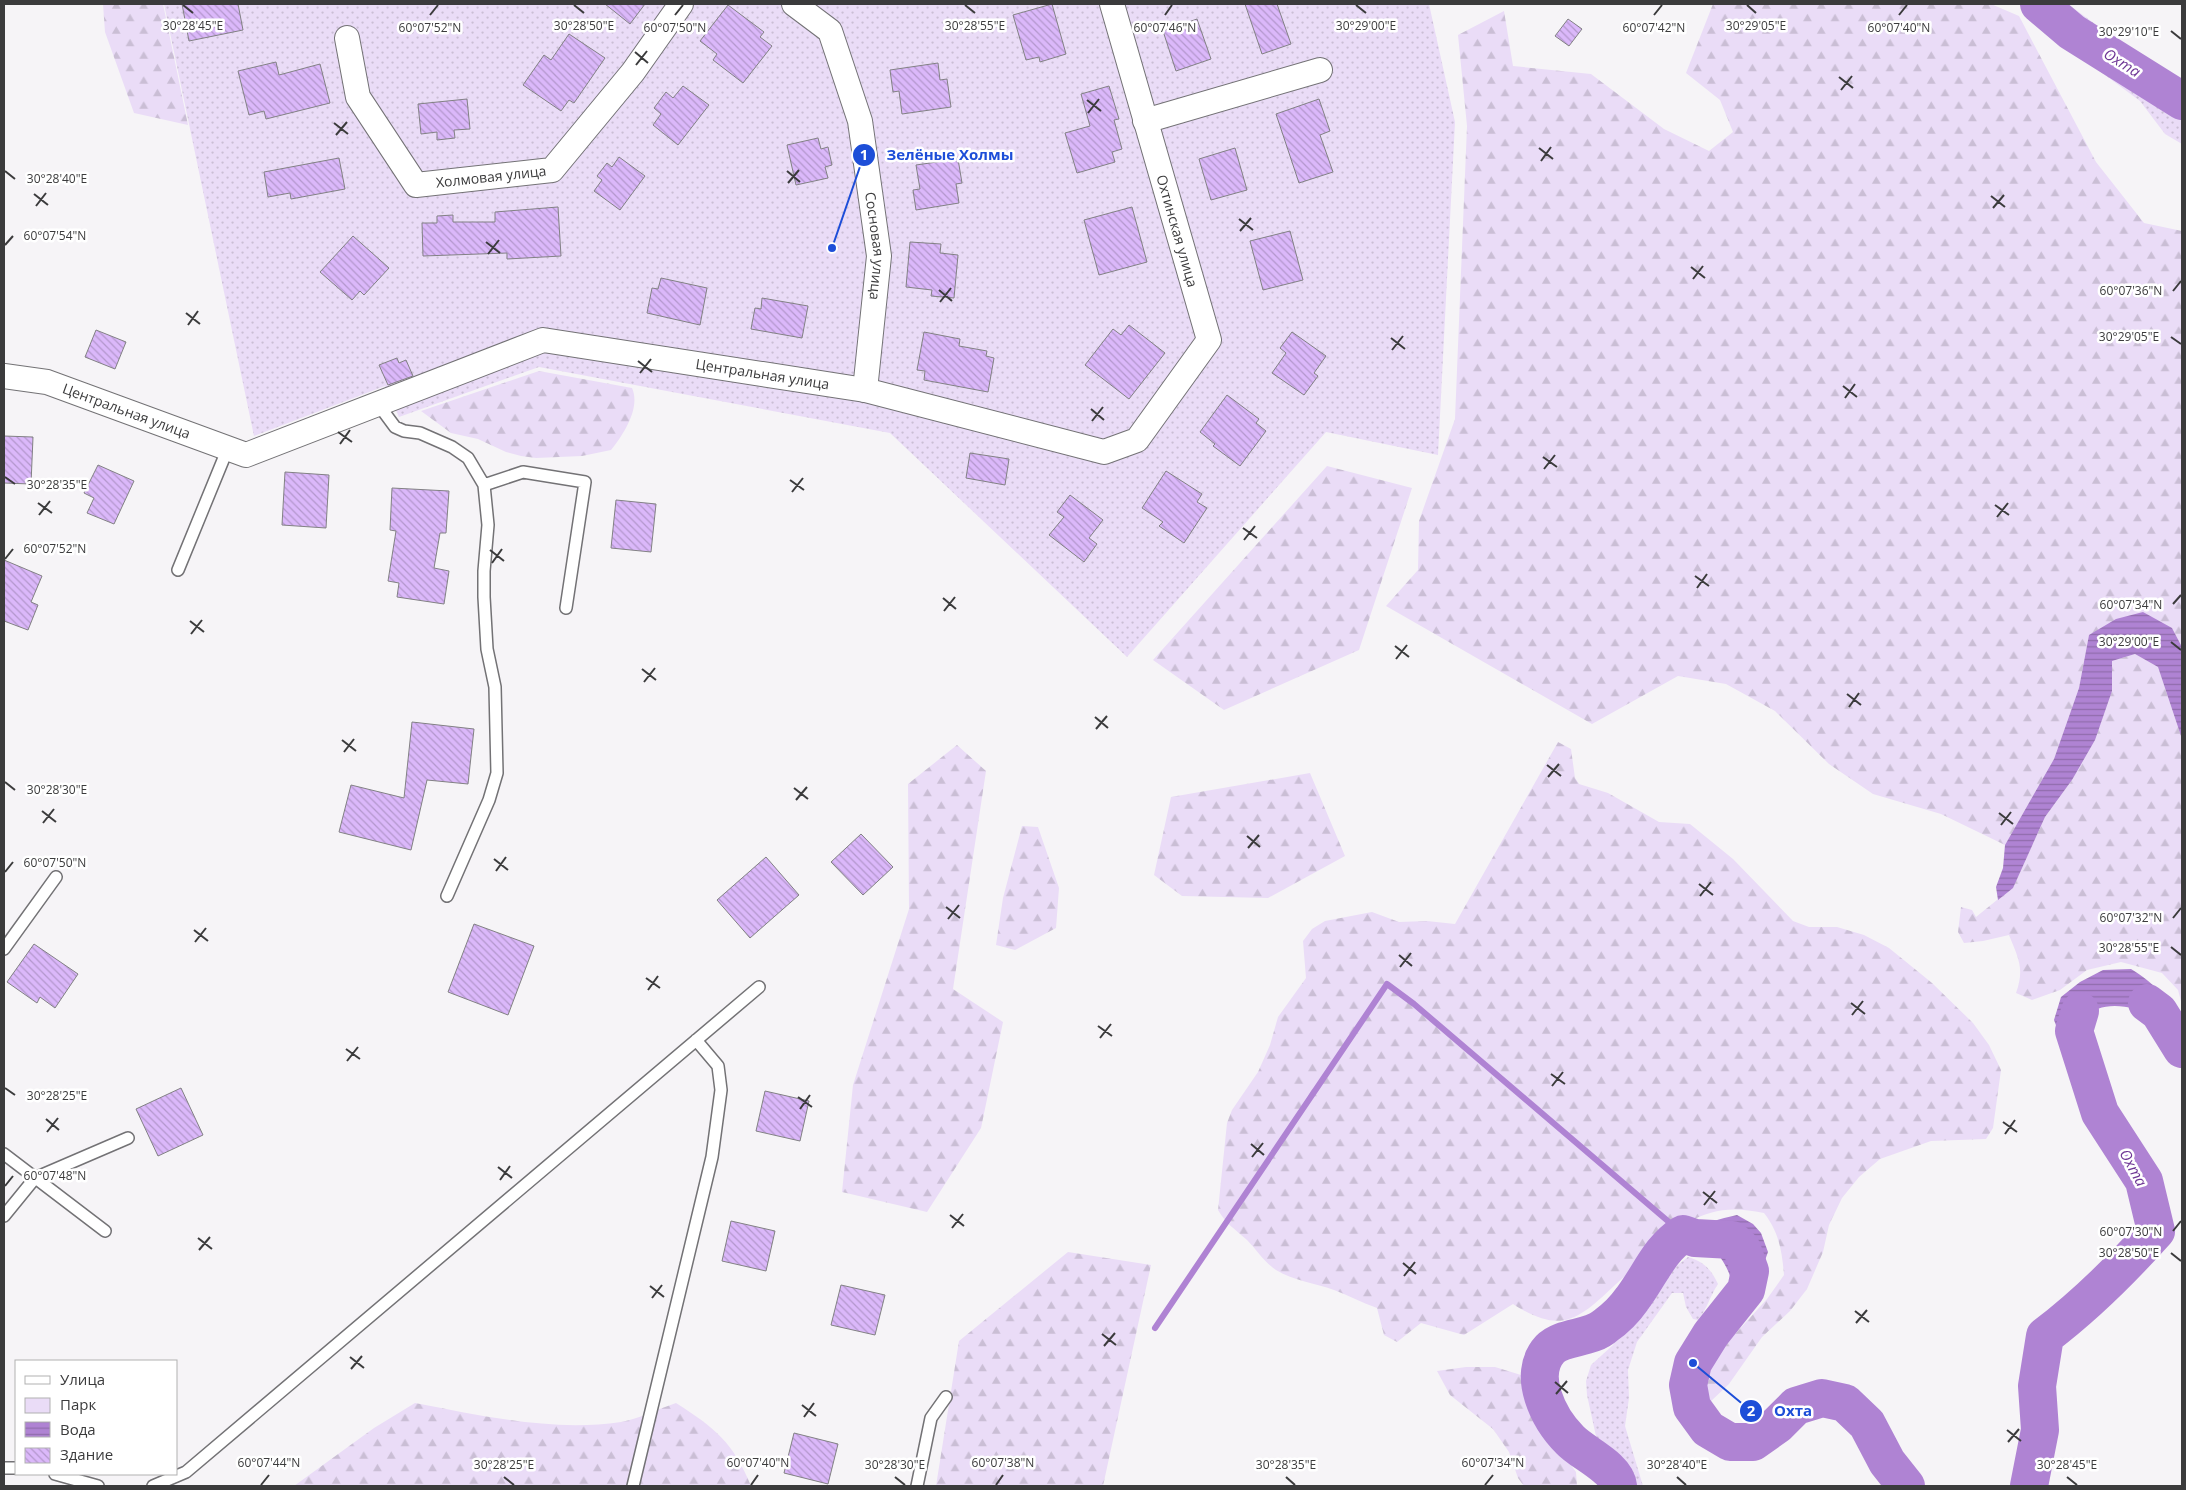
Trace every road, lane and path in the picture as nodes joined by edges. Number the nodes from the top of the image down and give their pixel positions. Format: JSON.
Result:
{"nodes":[{"id":1,"x":681,"y":4,"type":"edge"},
{"id":2,"x":794,"y":4,"type":"edge"},
{"id":3,"x":1112,"y":4,"type":"edge"},
{"id":4,"x":347,"y":38,"type":"dead end"},
{"id":5,"x":1320,"y":70,"type":"dead end"},
{"id":6,"x":1146,"y":121,"type":"junction"},
{"id":7,"x":4,"y":376,"type":"edge"},
{"id":8,"x":865,"y":390,"type":"junction"},
{"id":9,"x":385,"y":402,"type":"junction"},
{"id":10,"x":1137,"y":440,"type":"joint"},
{"id":11,"x":237,"y":452,"type":"junction"},
{"id":12,"x":484,"y":486,"type":"junction"},
{"id":13,"x":178,"y":570,"type":"dead end"},
{"id":14,"x":566,"y":608,"type":"dead end"},
{"id":15,"x":56,"y":877,"type":"dead end"},
{"id":16,"x":447,"y":896,"type":"dead end"},
{"id":17,"x":4,"y":949,"type":"edge"},
{"id":18,"x":759,"y":987,"type":"dead end"},
{"id":19,"x":696,"y":1040,"type":"junction"},
{"id":20,"x":128,"y":1138,"type":"dead end"},
{"id":21,"x":4,"y":1154,"type":"edge"},
{"id":22,"x":35,"y":1178,"type":"junction"},
{"id":23,"x":4,"y":1216,"type":"edge"},
{"id":24,"x":105,"y":1231,"type":"dead end"},
{"id":25,"x":946,"y":1397,"type":"dead end"},
{"id":26,"x":59,"y":1475,"type":"edge"},
{"id":27,"x":98,"y":1486,"type":"edge"},
{"id":28,"x":152,"y":1486,"type":"edge"},
{"id":29,"x":633,"y":1486,"type":"edge"},
{"id":30,"x":917,"y":1486,"type":"edge"}],
"edges":[{"from":1,"to":4,"type":"street","name":"Холмовая улица"},
{"from":2,"to":8,"type":"street","name":"Сосновая улица"},
{"from":3,"to":6,"type":"street","name":"Охтинская улица"},
{"from":5,"to":6,"type":"street"},
{"from":6,"to":10,"type":"street","name":"Охтинская улица"},
{"from":7,"to":11,"type":"street","name":"Центральная улица"},
{"from":8,"to":9,"type":"street","name":"Центральная улица"},
{"from":8,"to":10,"type":"street","name":"Центральная улица"},
{"from":9,"to":11,"type":"street","name":"Центральная улица"},
{"from":9,"to":12,"type":"lane"},
{"from":11,"to":13,"type":"lane"},
{"from":12,"to":14,"type":"lane"},
{"from":12,"to":16,"type":"lane"},
{"from":15,"to":17,"type":"lane"},
{"from":18,"to":19,"type":"lane"},
{"from":19,"to":28,"type":"lane"},
{"from":19,"to":29,"type":"lane"},
{"from":20,"to":22,"type":"lane"},
{"from":21,"to":22,"type":"lane"},
{"from":22,"to":23,"type":"lane"},
{"from":22,"to":24,"type":"lane"},
{"from":25,"to":30,"type":"lane"},
{"from":26,"to":27,"type":"lane"}]}
